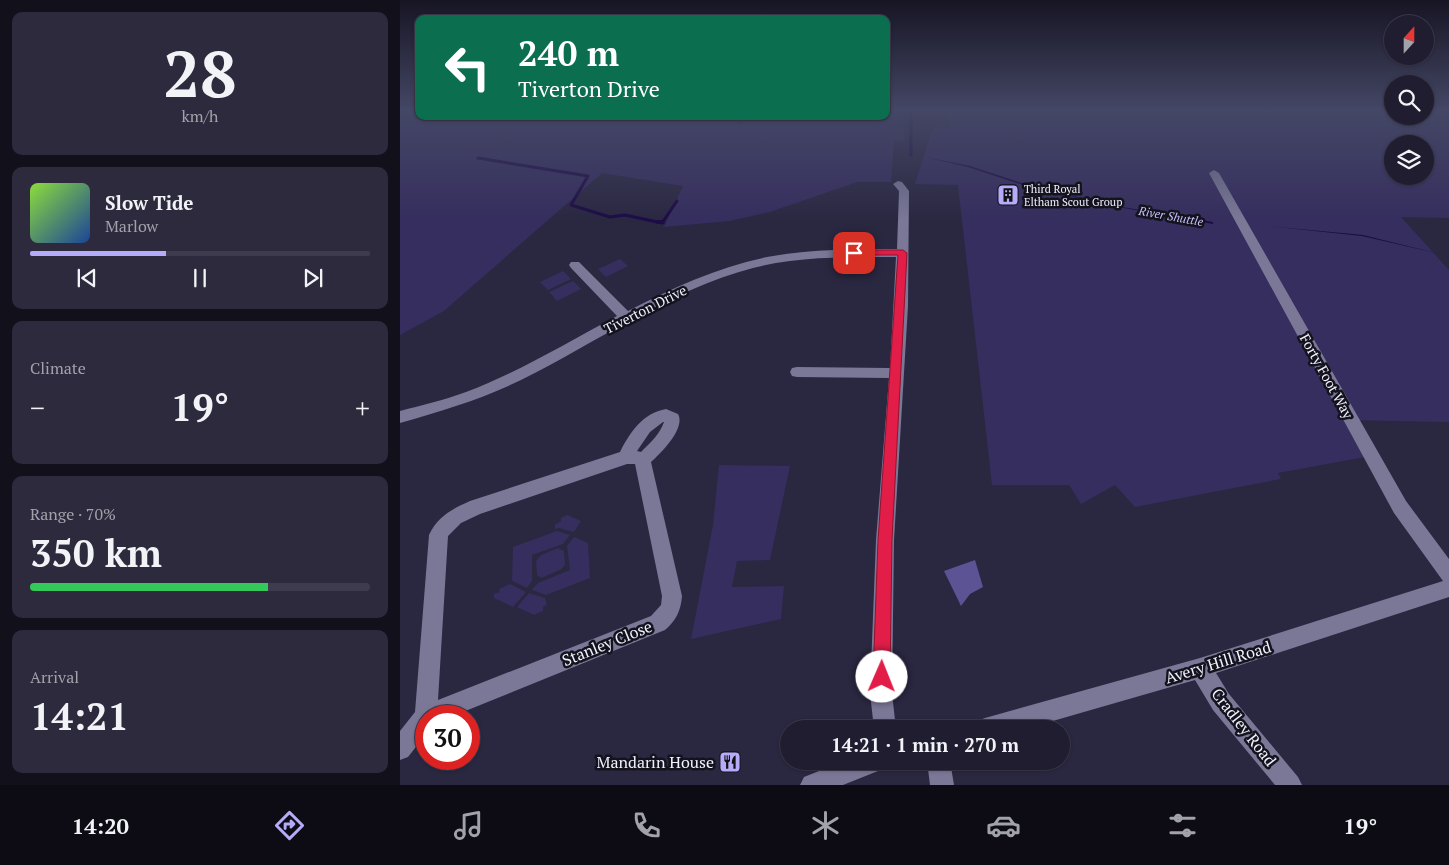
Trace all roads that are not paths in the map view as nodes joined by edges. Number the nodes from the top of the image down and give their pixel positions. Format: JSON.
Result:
{"nodes":[{"id":1,"x":1214,"y":173,"type":"dead end"},
{"id":2,"x":898,"y":184,"type":"dead end"},
{"id":3,"x":903,"y":253,"type":"junction"},
{"id":4,"x":575,"y":264,"type":"dead end"},
{"id":5,"x":627,"y":318,"type":"junction"},
{"id":6,"x":797,"y":372,"type":"dead end"},
{"id":7,"x":897,"y":373,"type":"junction"},
{"id":8,"x":400,"y":417,"type":"edge"},
{"id":9,"x":1446,"y":588,"type":"edge"},
{"id":10,"x":1200,"y":668,"type":"junction"},
{"id":11,"x":426,"y":716,"type":"edge"},
{"id":12,"x":884,"y":720,"type":"edge"},
{"id":13,"x":1017,"y":720,"type":"edge"},
{"id":14,"x":415,"y":730,"type":"edge"},
{"id":15,"x":400,"y":749,"type":"edge"},
{"id":16,"x":851,"y":770,"type":"edge"},
{"id":17,"x":940,"y":770,"type":"edge"},
{"id":18,"x":812,"y":785,"type":"edge"},
{"id":19,"x":942,"y":785,"type":"edge"},
{"id":20,"x":1290,"y":785,"type":"edge"}],
"edges":[{"from":1,"to":9,"type":"street","name":"Forty Foot Way"},
{"from":2,"to":3,"type":"street"},
{"from":3,"to":5,"type":"street","name":"Tiverton Drive"},
{"from":3,"to":7,"type":"street"},
{"from":4,"to":5,"type":"street"},
{"from":5,"to":8,"type":"street","name":"Tiverton Drive"},
{"from":6,"to":7,"type":"street"},
{"from":7,"to":12,"type":"street"},
{"from":9,"to":10,"type":"street","name":"Avery Hill Road"},
{"from":10,"to":13,"type":"street","name":"Avery Hill Road"},
{"from":10,"to":20,"type":"street","name":"Cradley Road"},
{"from":11,"to":11,"type":"street","name":"Stanley Close"},
{"from":14,"to":15,"type":"street","name":"Stanley Close"},
{"from":16,"to":18,"type":"street"},
{"from":17,"to":19,"type":"street"}]}
